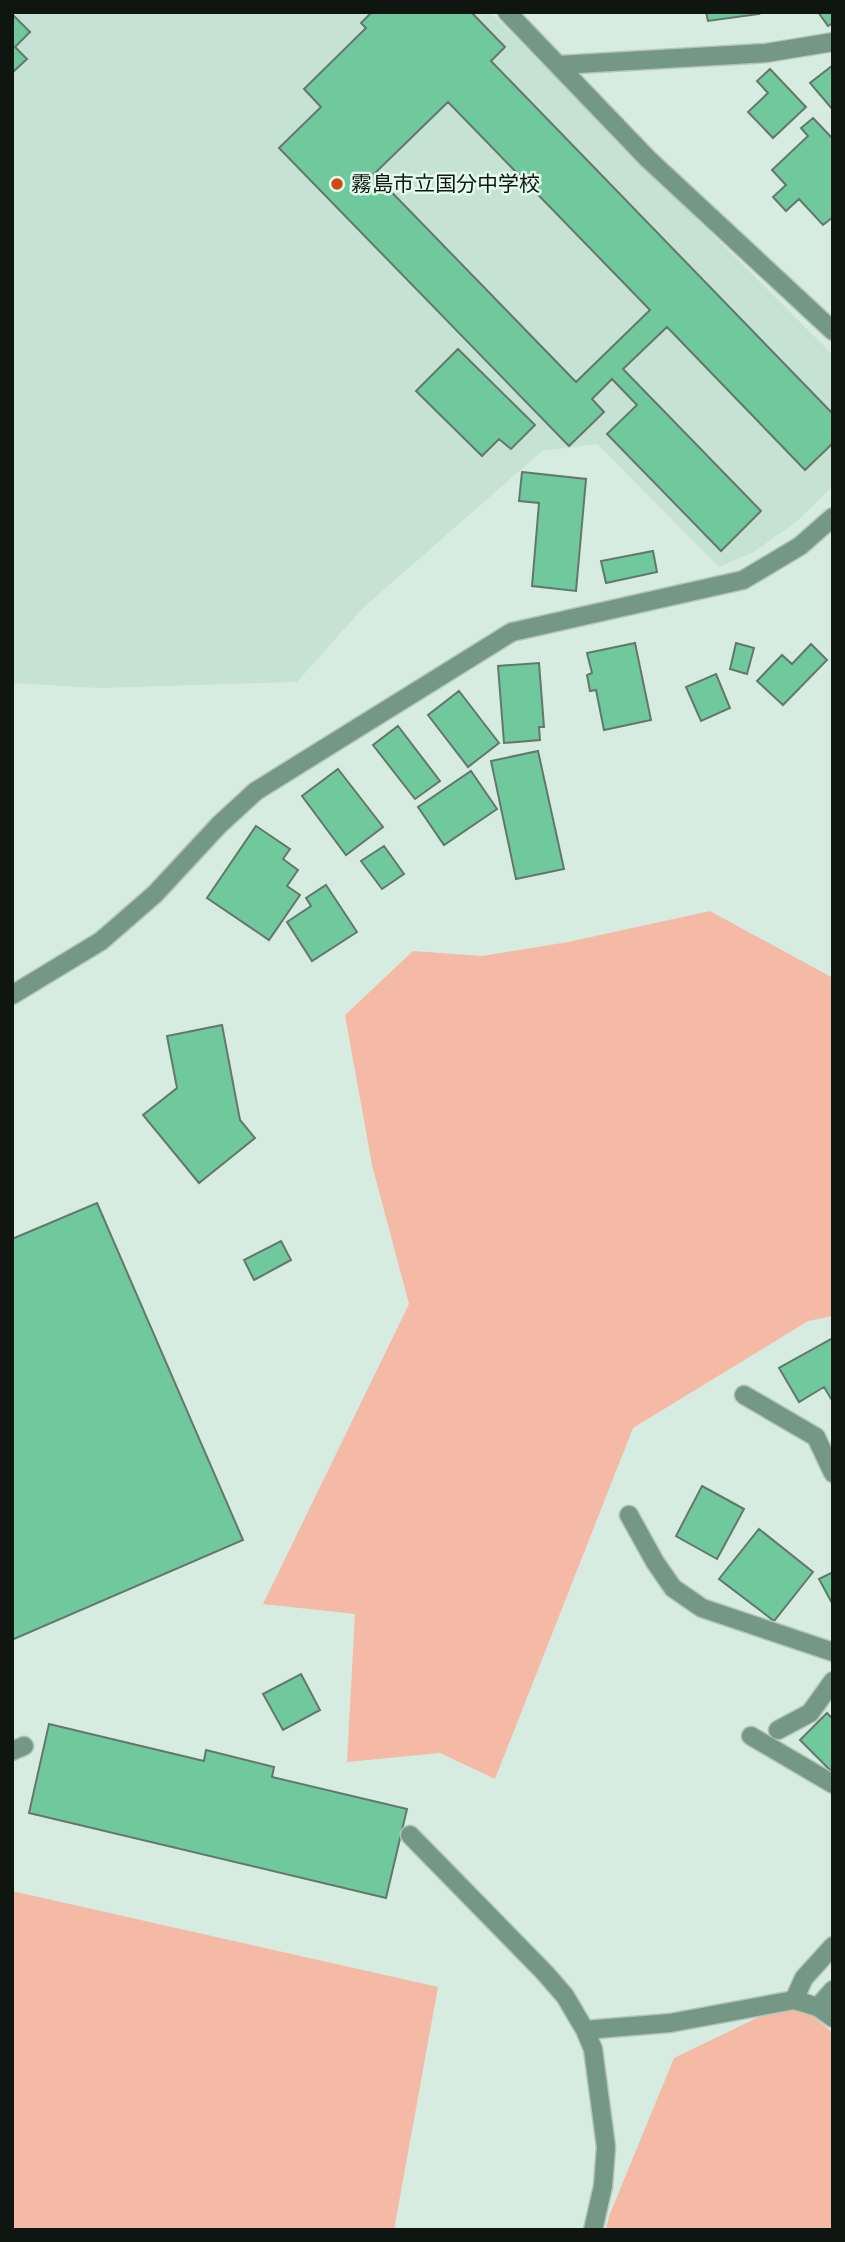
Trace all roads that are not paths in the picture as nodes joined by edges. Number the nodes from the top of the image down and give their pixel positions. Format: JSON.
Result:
{"nodes":[{"id":1,"x":507,"y":12,"type":"edge"},
{"id":2,"x":833,"y":42,"type":"edge"},
{"id":3,"x":559,"y":65,"type":"junction"},
{"id":4,"x":833,"y":331,"type":"edge"},
{"id":5,"x":833,"y":517,"type":"edge"},
{"id":6,"x":12,"y":995,"type":"edge"},
{"id":7,"x":744,"y":1395,"type":"dead end"},
{"id":8,"x":833,"y":1473,"type":"edge"},
{"id":9,"x":629,"y":1515,"type":"dead end"},
{"id":10,"x":833,"y":1652,"type":"edge"},
{"id":11,"x":833,"y":1681,"type":"edge"},
{"id":12,"x":778,"y":1730,"type":"dead end"},
{"id":13,"x":751,"y":1736,"type":"dead end"},
{"id":14,"x":833,"y":1784,"type":"edge"},
{"id":15,"x":410,"y":1835,"type":"dead end"},
{"id":16,"x":833,"y":1945,"type":"edge"},
{"id":17,"x":833,"y":1990,"type":"edge"},
{"id":18,"x":794,"y":2000,"type":"junction"},
{"id":19,"x":818,"y":2007,"type":"junction"},
{"id":20,"x":833,"y":2018,"type":"edge"},
{"id":21,"x":585,"y":2030,"type":"junction"},
{"id":22,"x":593,"y":2230,"type":"edge"}],
"edges":[{"from":1,"to":3,"type":"street"},
{"from":2,"to":3,"type":"street"},
{"from":3,"to":4,"type":"street"},
{"from":5,"to":6,"type":"street"},
{"from":7,"to":8,"type":"street"},
{"from":9,"to":10,"type":"street"},
{"from":11,"to":12,"type":"street"},
{"from":13,"to":14,"type":"street"},
{"from":15,"to":21,"type":"street"},
{"from":16,"to":18,"type":"street"},
{"from":17,"to":19,"type":"street"},
{"from":18,"to":19,"type":"street"},
{"from":18,"to":21,"type":"street"},
{"from":19,"to":20,"type":"street"},
{"from":21,"to":22,"type":"street"}]}
